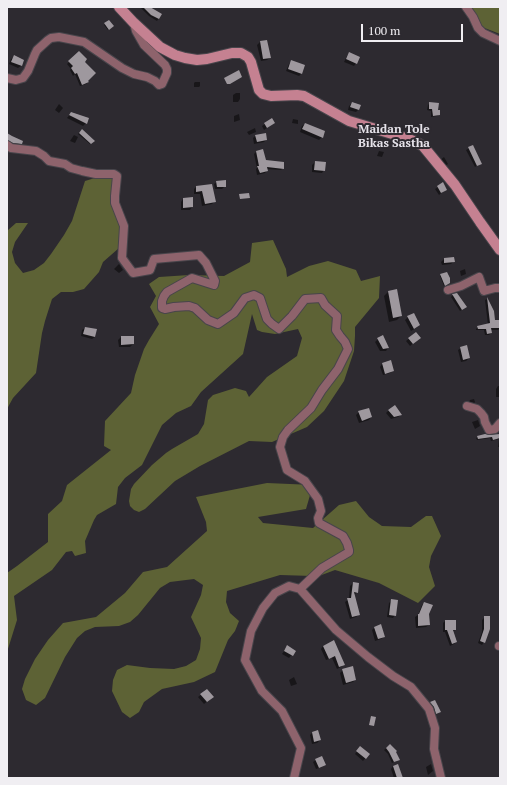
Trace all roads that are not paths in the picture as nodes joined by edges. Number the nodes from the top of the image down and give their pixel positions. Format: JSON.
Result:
{"nodes":[{"id":1,"x":119,"y":7,"type":"edge"},
{"id":2,"x":466,"y":7,"type":"edge"},
{"id":3,"x":133,"y":22,"type":"junction"},
{"id":4,"x":500,"y":41,"type":"edge"},
{"id":5,"x":7,"y":78,"type":"edge"},
{"id":6,"x":7,"y":145,"type":"edge"},
{"id":7,"x":500,"y":250,"type":"edge"},
{"id":8,"x":500,"y":288,"type":"edge"},
{"id":9,"x":448,"y":290,"type":"dead end"},
{"id":10,"x":468,"y":406,"type":"dead end"},
{"id":11,"x":500,"y":424,"type":"edge"},
{"id":12,"x":300,"y":589,"type":"junction"},
{"id":13,"x":294,"y":778,"type":"edge"},
{"id":14,"x":440,"y":778,"type":"edge"}],
"edges":[{"from":1,"to":3,"type":"main road"},
{"from":2,"to":4,"type":"street"},
{"from":3,"to":5,"type":"street"},
{"from":3,"to":7,"type":"main road"},
{"from":6,"to":12,"type":"street"},
{"from":8,"to":9,"type":"street"},
{"from":10,"to":11,"type":"street"},
{"from":12,"to":13,"type":"street"},
{"from":12,"to":14,"type":"street"}]}
